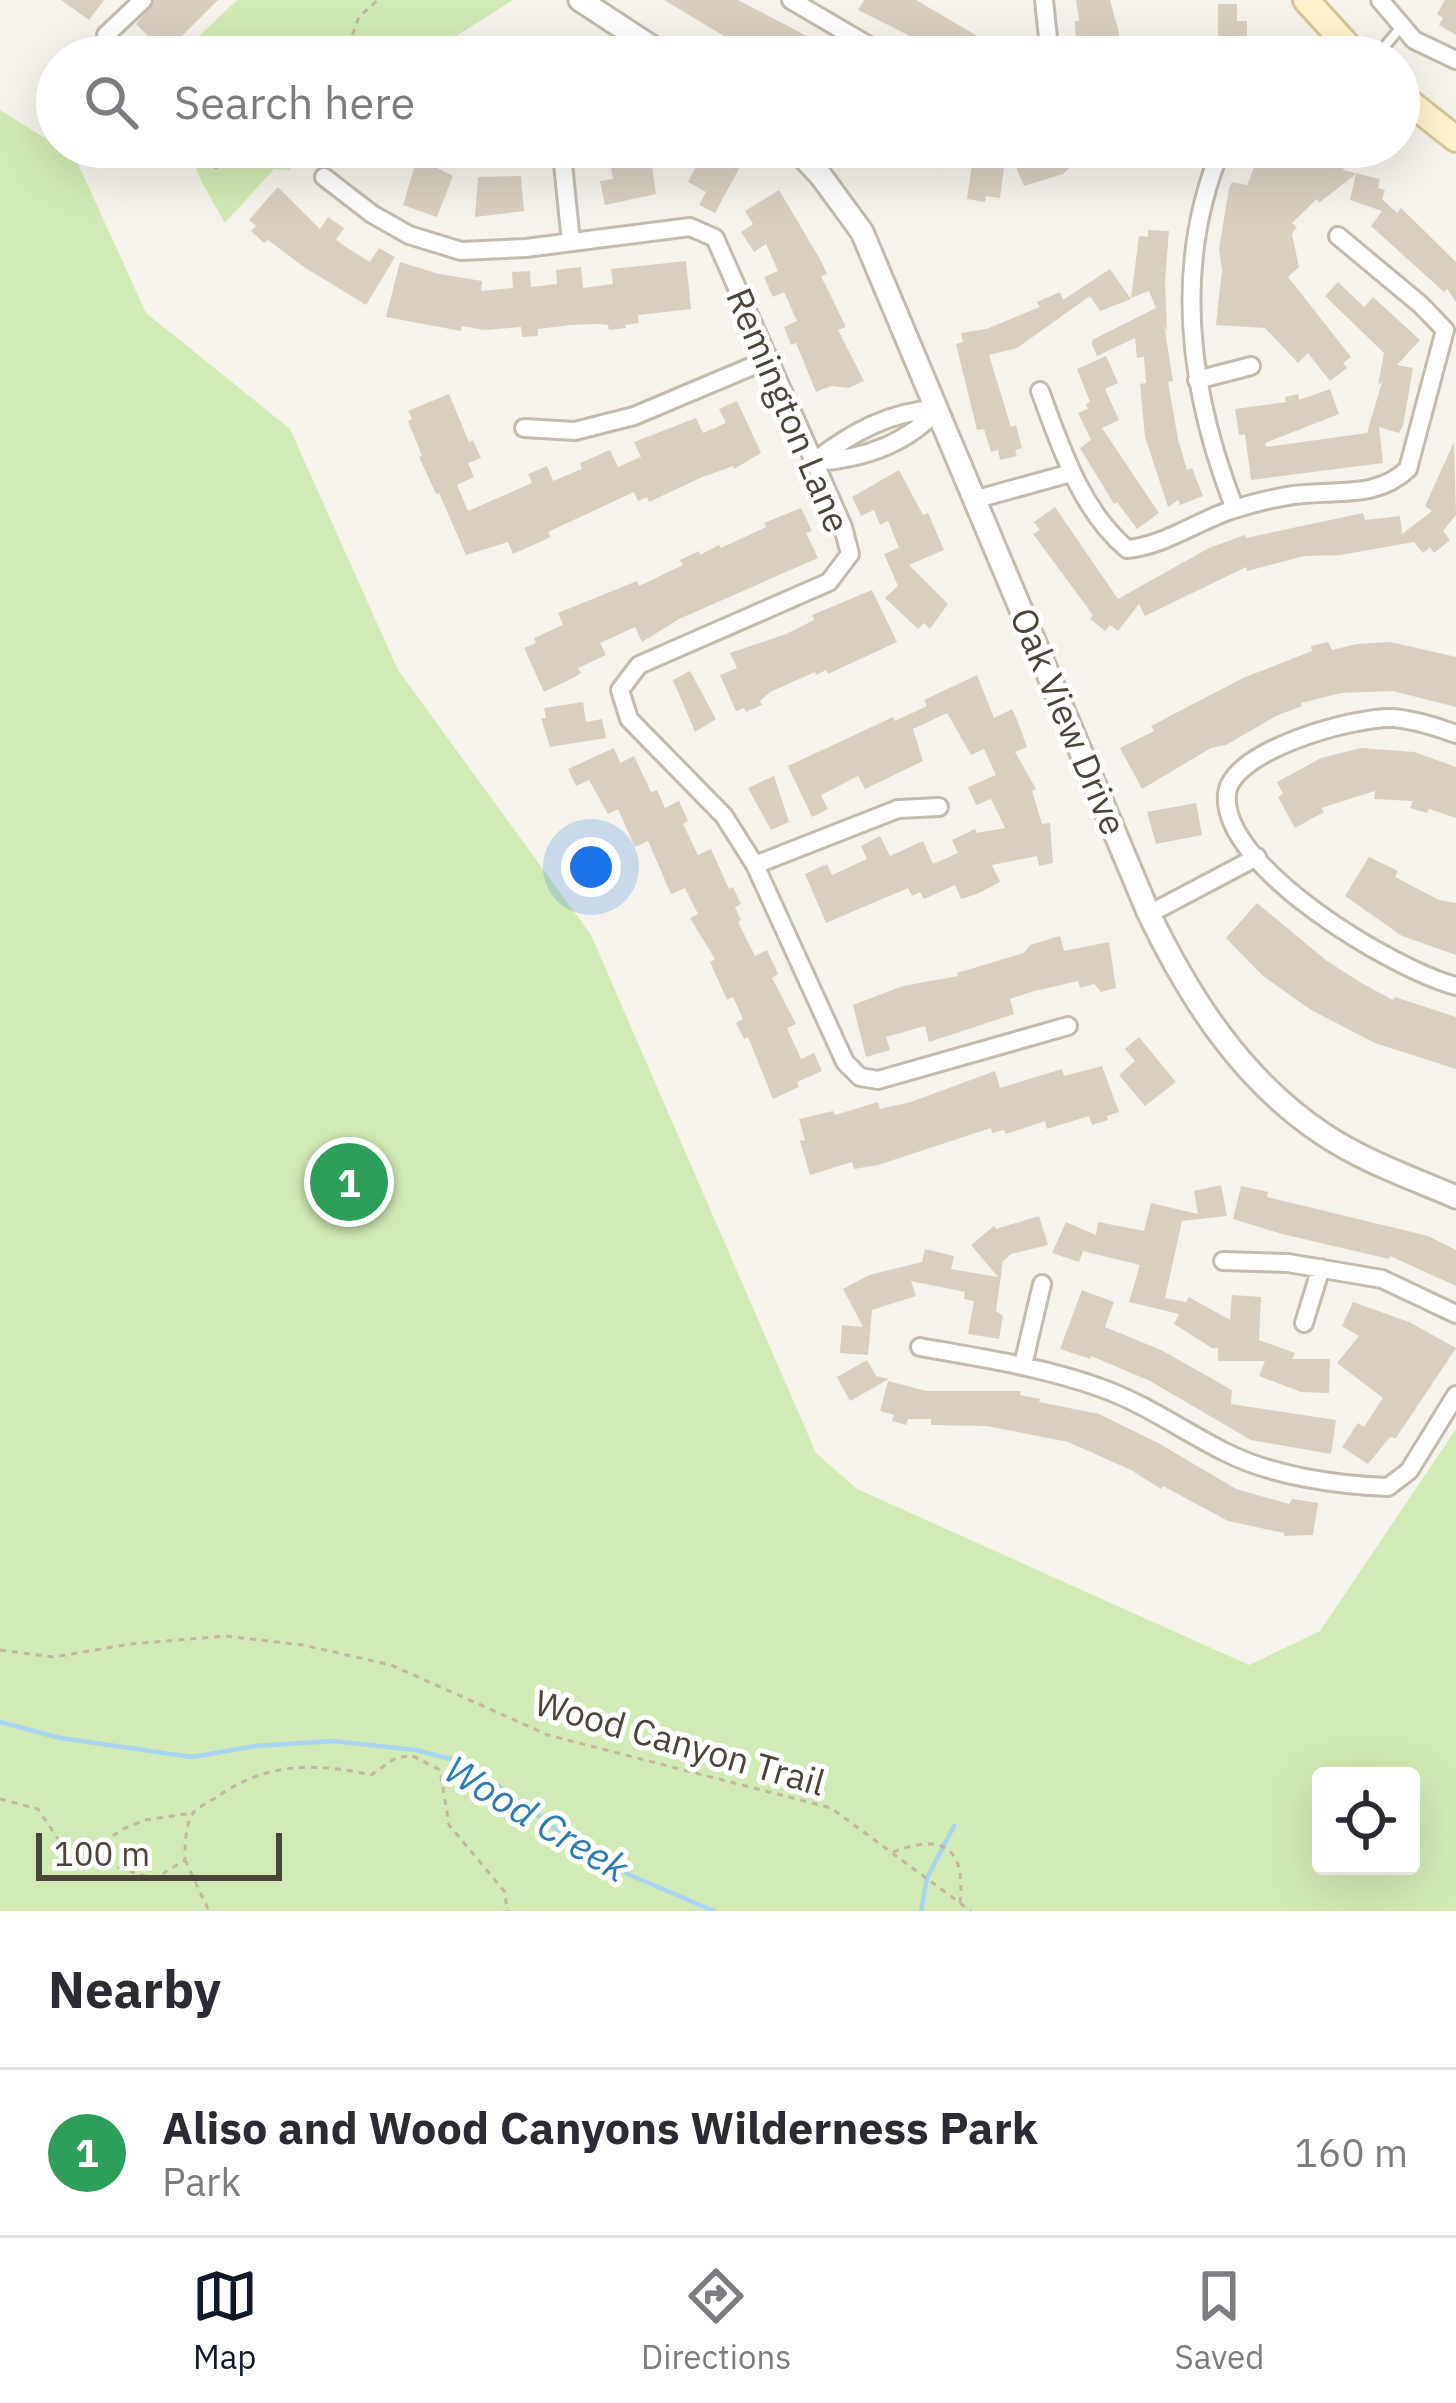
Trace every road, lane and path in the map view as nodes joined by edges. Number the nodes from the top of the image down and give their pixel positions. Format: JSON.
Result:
{"nodes":[{"id":1,"x":143,"y":0,"type":"edge"},
{"id":2,"x":376,"y":0,"type":"edge"},
{"id":3,"x":580,"y":0,"type":"edge"},
{"id":4,"x":790,"y":0,"type":"edge"},
{"id":5,"x":1044,"y":0,"type":"edge"},
{"id":6,"x":1306,"y":0,"type":"edge"},
{"id":7,"x":1380,"y":0,"type":"edge"},
{"id":8,"x":1402,"y":26,"type":"junction"},
{"id":9,"x":106,"y":35,"type":"dead end"},
{"id":10,"x":352,"y":36,"type":"edge"},
{"id":11,"x":635,"y":36,"type":"edge"},
{"id":12,"x":852,"y":36,"type":"edge"},
{"id":13,"x":1048,"y":36,"type":"edge"},
{"id":14,"x":1339,"y":36,"type":"edge"},
{"id":15,"x":1394,"y":36,"type":"edge"},
{"id":16,"x":1411,"y":36,"type":"edge"},
{"id":17,"x":1420,"y":43,"type":"edge"},
{"id":18,"x":1456,"y":60,"type":"edge"},
{"id":19,"x":1420,"y":111,"type":"edge"},
{"id":20,"x":1456,"y":139,"type":"edge"},
{"id":21,"x":317,"y":168,"type":"edge"},
{"id":22,"x":563,"y":168,"type":"edge"},
{"id":23,"x":814,"y":168,"type":"edge"},
{"id":24,"x":1214,"y":168,"type":"edge"},
{"id":25,"x":324,"y":177,"type":"joint"},
{"id":26,"x":1338,"y":236,"type":"dead end"},
{"id":27,"x":572,"y":242,"type":"junction"},
{"id":28,"x":767,"y":359,"type":"junction"},
{"id":29,"x":1251,"y":366,"type":"dead end"},
{"id":30,"x":1198,"y":380,"type":"junction"},
{"id":31,"x":1040,"y":391,"type":"dead end"},
{"id":32,"x":938,"y":410,"type":"junction"},
{"id":33,"x":524,"y":428,"type":"dead end"},
{"id":34,"x":862,"y":430,"type":"junction"},
{"id":35,"x":872,"y":452,"type":"junction"},
{"id":36,"x":814,"y":462,"type":"junction"},
{"id":37,"x":1070,"y":472,"type":"junction"},
{"id":38,"x":977,"y":499,"type":"junction"},
{"id":39,"x":1235,"y":509,"type":"junction"},
{"id":40,"x":1456,"y":734,"type":"edge"},
{"id":41,"x":940,"y":807,"type":"dead end"},
{"id":42,"x":1257,"y":857,"type":"junction"},
{"id":43,"x":755,"y":865,"type":"junction"},
{"id":44,"x":1149,"y":914,"type":"junction"},
{"id":45,"x":1456,"y":986,"type":"edge"},
{"id":46,"x":1068,"y":1026,"type":"dead end"},
{"id":47,"x":1456,"y":1197,"type":"edge"},
{"id":48,"x":1223,"y":1262,"type":"dead end"},
{"id":49,"x":1321,"y":1268,"type":"junction"},
{"id":50,"x":1042,"y":1284,"type":"dead end"},
{"id":51,"x":1456,"y":1314,"type":"edge"},
{"id":52,"x":1304,"y":1323,"type":"dead end"},
{"id":53,"x":920,"y":1347,"type":"dead end"},
{"id":54,"x":1023,"y":1365,"type":"junction"},
{"id":55,"x":1456,"y":1395,"type":"edge"},
{"id":56,"x":0,"y":1650,"type":"edge"},
{"id":57,"x":0,"y":1799,"type":"edge"},
{"id":58,"x":193,"y":1813,"type":"junction"},
{"id":59,"x":891,"y":1852,"type":"junction"},
{"id":60,"x":81,"y":1857,"type":"junction"},
{"id":61,"x":185,"y":1860,"type":"junction"},
{"id":62,"x":960,"y":1903,"type":"junction"},
{"id":63,"x":209,"y":1911,"type":"edge"},
{"id":64,"x":507,"y":1911,"type":"edge"},
{"id":65,"x":971,"y":1911,"type":"edge"}],
"edges":[{"from":1,"to":9,"type":"street"},
{"from":2,"to":10,"type":"path"},
{"from":3,"to":11,"type":"street"},
{"from":4,"to":12,"type":"street"},
{"from":5,"to":13,"type":"street"},
{"from":6,"to":14,"type":"main road"},
{"from":7,"to":8,"type":"street"},
{"from":8,"to":15,"type":"lane"},
{"from":8,"to":16,"type":"street"},
{"from":17,"to":18,"type":"street"},
{"from":19,"to":20,"type":"main road"},
{"from":21,"to":25,"type":"path"},
{"from":22,"to":27,"type":"street"},
{"from":23,"to":32,"type":"street","name":"Oak View Drive"},
{"from":24,"to":30,"type":"street"},
{"from":25,"to":27,"type":"street","name":"Remington Lane"},
{"from":26,"to":39,"type":"street"},
{"from":27,"to":28,"type":"street","name":"Remington Lane"},
{"from":28,"to":33,"type":"street"},
{"from":28,"to":36,"type":"street","name":"Remington Lane"},
{"from":29,"to":30,"type":"street"},
{"from":30,"to":39,"type":"street"},
{"from":31,"to":37,"type":"street"},
{"from":32,"to":34,"type":"street"},
{"from":32,"to":35,"type":"street"},
{"from":32,"to":38,"type":"street","name":"Oak View Drive"},
{"from":34,"to":35,"type":"street"},
{"from":34,"to":36,"type":"street"},
{"from":35,"to":36,"type":"street"},
{"from":36,"to":43,"type":"street","name":"Remington Lane"},
{"from":37,"to":38,"type":"street"},
{"from":37,"to":39,"type":"street"},
{"from":38,"to":44,"type":"street","name":"Oak View Drive"},
{"from":40,"to":42,"type":"street"},
{"from":41,"to":43,"type":"street"},
{"from":42,"to":44,"type":"street"},
{"from":42,"to":45,"type":"street"},
{"from":43,"to":46,"type":"street","name":"Remington Lane"},
{"from":44,"to":47,"type":"street","name":"Oak View Drive"},
{"from":48,"to":49,"type":"street"},
{"from":49,"to":51,"type":"street"},
{"from":49,"to":52,"type":"street"},
{"from":50,"to":54,"type":"street"},
{"from":53,"to":54,"type":"street"},
{"from":54,"to":55,"type":"street"},
{"from":56,"to":59,"type":"path","name":"Wood Canyon Trail"},
{"from":57,"to":60,"type":"path"},
{"from":58,"to":60,"type":"path"},
{"from":58,"to":61,"type":"path"},
{"from":58,"to":64,"type":"path"},
{"from":59,"to":62,"type":"path","name":"Wood Canyon Trail"},
{"from":59,"to":62,"type":"path"},
{"from":60,"to":61,"type":"path"},
{"from":61,"to":63,"type":"path"},
{"from":62,"to":65,"type":"path","name":"Wood Canyon Trail"}]}
